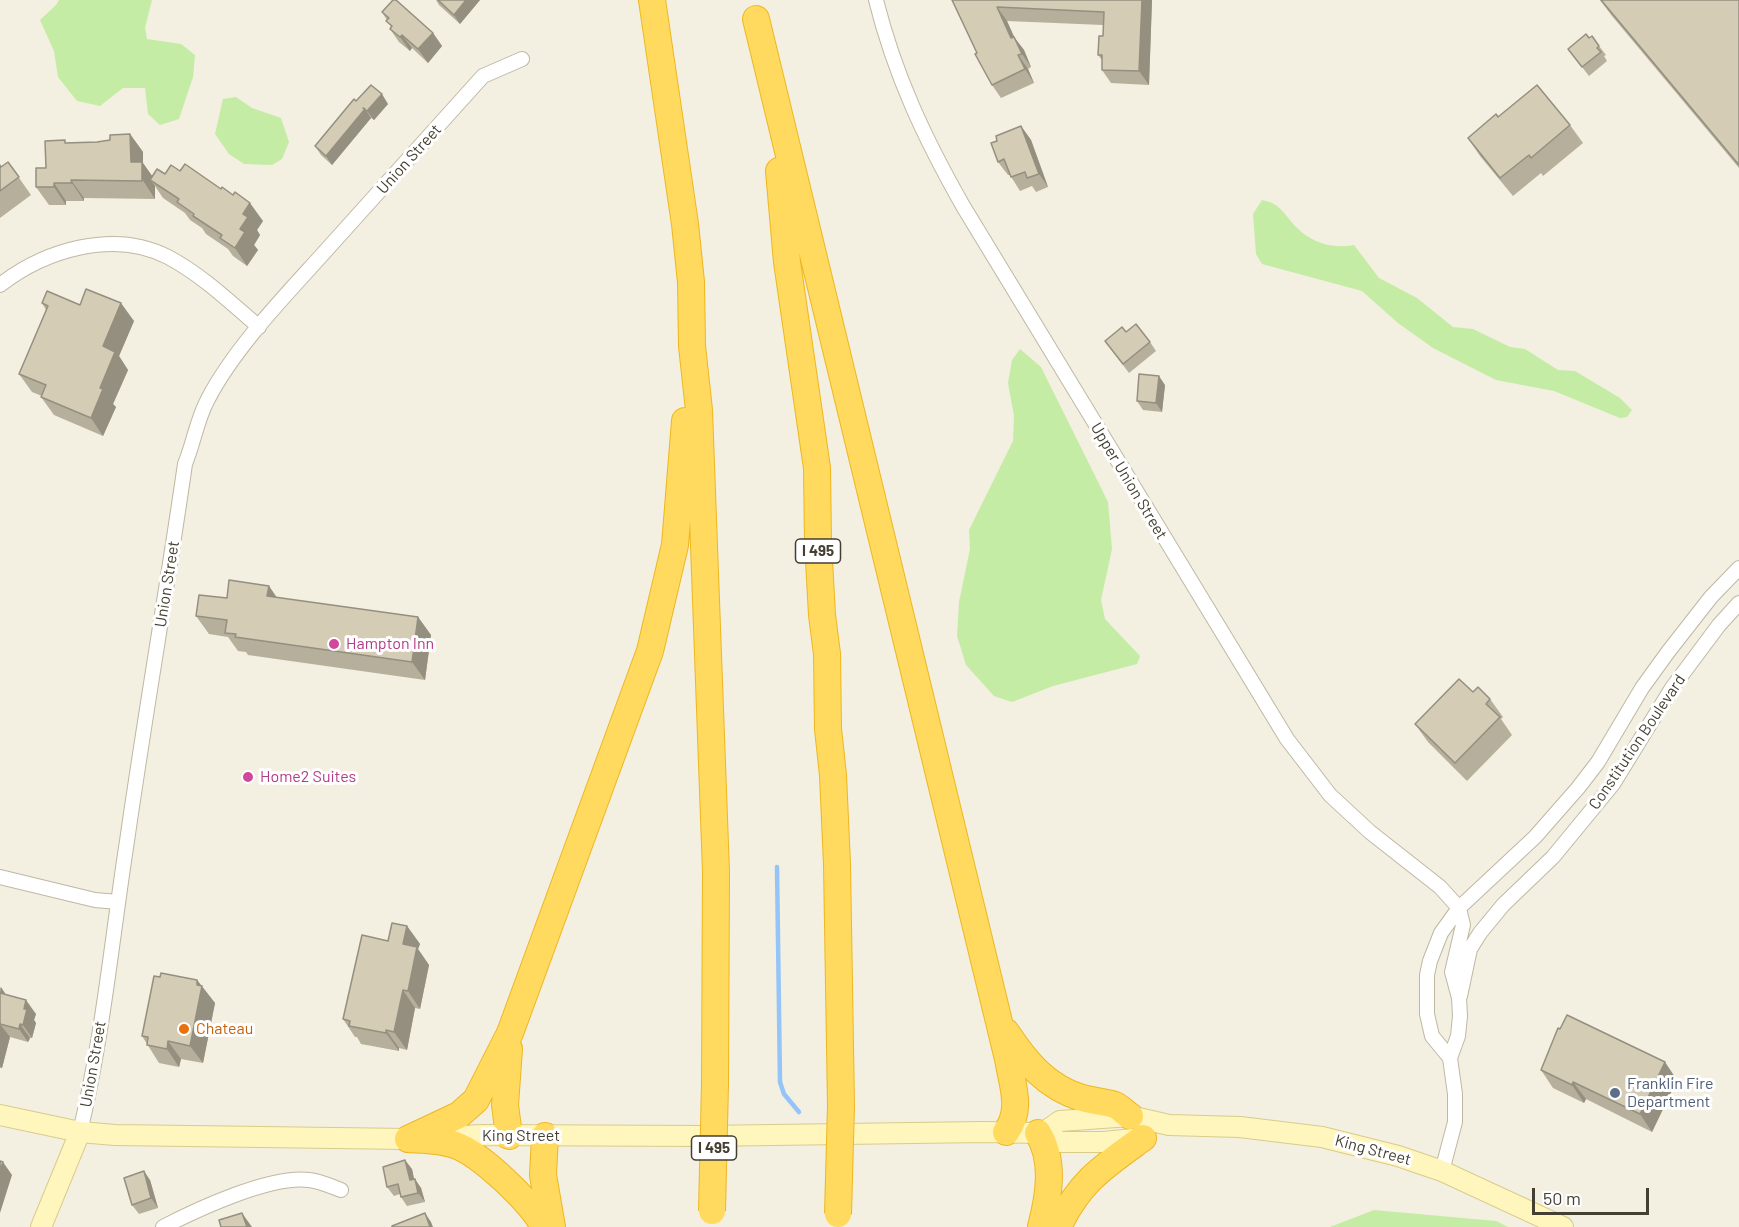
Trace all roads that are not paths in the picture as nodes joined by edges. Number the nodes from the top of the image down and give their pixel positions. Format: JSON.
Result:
{"nodes":[{"id":1,"x":652,"y":0,"type":"edge"},
{"id":2,"x":876,"y":0,"type":"edge"},
{"id":3,"x":754,"y":9,"type":"edge"},
{"id":4,"x":522,"y":59,"type":"dead end"},
{"id":5,"x":685,"y":224,"type":"junction"},
{"id":6,"x":0,"y":285,"type":"edge"},
{"id":7,"x":260,"y":327,"type":"junction"},
{"id":8,"x":1739,"y":568,"type":"edge"},
{"id":9,"x":1739,"y":603,"type":"edge"},
{"id":10,"x":0,"y":877,"type":"edge"},
{"id":11,"x":118,"y":902,"type":"junction"},
{"id":12,"x":1459,"y":908,"type":"junction"},
{"id":13,"x":1459,"y":998,"type":"junction"},
{"id":14,"x":999,"y":1022,"type":"junction"},
{"id":15,"x":510,"y":1033,"type":"junction"},
{"id":16,"x":1450,"y":1058,"type":"junction"},
{"id":17,"x":0,"y":1115,"type":"edge"},
{"id":18,"x":1130,"y":1116,"type":"junction"},
{"id":19,"x":1169,"y":1125,"type":"junction"},
{"id":20,"x":80,"y":1132,"type":"junction"},
{"id":21,"x":1006,"y":1132,"type":"junction"},
{"id":22,"x":1041,"y":1133,"type":"junction"},
{"id":23,"x":509,"y":1136,"type":"junction"},
{"id":24,"x":545,"y":1136,"type":"junction"},
{"id":25,"x":1143,"y":1138,"type":"junction"},
{"id":26,"x":408,"y":1139,"type":"junction"},
{"id":27,"x":1442,"y":1171,"type":"junction"},
{"id":28,"x":340,"y":1190,"type":"dead end"},
{"id":29,"x":712,"y":1219,"type":"edge"},
{"id":30,"x":838,"y":1220,"type":"edge"},
{"id":31,"x":41,"y":1227,"type":"edge"},
{"id":32,"x":163,"y":1227,"type":"edge"},
{"id":33,"x":544,"y":1227,"type":"edge"},
{"id":34,"x":552,"y":1227,"type":"edge"},
{"id":35,"x":1041,"y":1227,"type":"edge"},
{"id":36,"x":1058,"y":1227,"type":"edge"},
{"id":37,"x":1563,"y":1227,"type":"edge"}],
"edges":[{"from":1,"to":5,"type":"highway","number":"I 495"},
{"from":2,"to":12,"type":"street","name":"Upper Union Street"},
{"from":3,"to":14,"type":"highway"},
{"from":3,"to":30,"type":"highway","number":"I 495","bridge":true},
{"from":4,"to":7,"type":"street","name":"Union Street"},
{"from":5,"to":15,"type":"highway"},
{"from":5,"to":29,"type":"highway","number":"I 495","bridge":true},
{"from":6,"to":7,"type":"street"},
{"from":7,"to":11,"type":"street","name":"Union Street"},
{"from":8,"to":12,"type":"street","name":"Constitution Boulevard"},
{"from":9,"to":13,"type":"street","name":"Constitution Boulevard"},
{"from":10,"to":11,"type":"street"},
{"from":11,"to":20,"type":"street","name":"Union Street"},
{"from":12,"to":13,"type":"street"},
{"from":12,"to":16,"type":"street"},
{"from":13,"to":16,"type":"street"},
{"from":14,"to":18,"type":"highway"},
{"from":14,"to":21,"type":"highway"},
{"from":15,"to":23,"type":"highway"},
{"from":15,"to":26,"type":"highway"},
{"from":16,"to":27,"type":"street"},
{"from":17,"to":20,"type":"main road","name":"King Street"},
{"from":18,"to":19,"type":"main road","name":"King Street"},
{"from":18,"to":22,"type":"main road","name":"King Street"},
{"from":19,"to":25,"type":"main road","name":"King Street"},
{"from":19,"to":27,"type":"main road","name":"King Street"},
{"from":20,"to":26,"type":"main road","name":"King Street"},
{"from":20,"to":31,"type":"main road","name":"Union Street"},
{"from":21,"to":22,"type":"main road","name":"King Street"},
{"from":21,"to":24,"type":"main road","name":"King Street"},
{"from":22,"to":25,"type":"main road","name":"King Street"},
{"from":22,"to":35,"type":"highway"},
{"from":23,"to":24,"type":"main road","name":"King Street"},
{"from":23,"to":26,"type":"main road","name":"King Street"},
{"from":24,"to":34,"type":"highway"},
{"from":25,"to":36,"type":"highway"},
{"from":26,"to":33,"type":"highway"},
{"from":27,"to":37,"type":"main road","name":"King Street"},
{"from":28,"to":32,"type":"street"}]}
